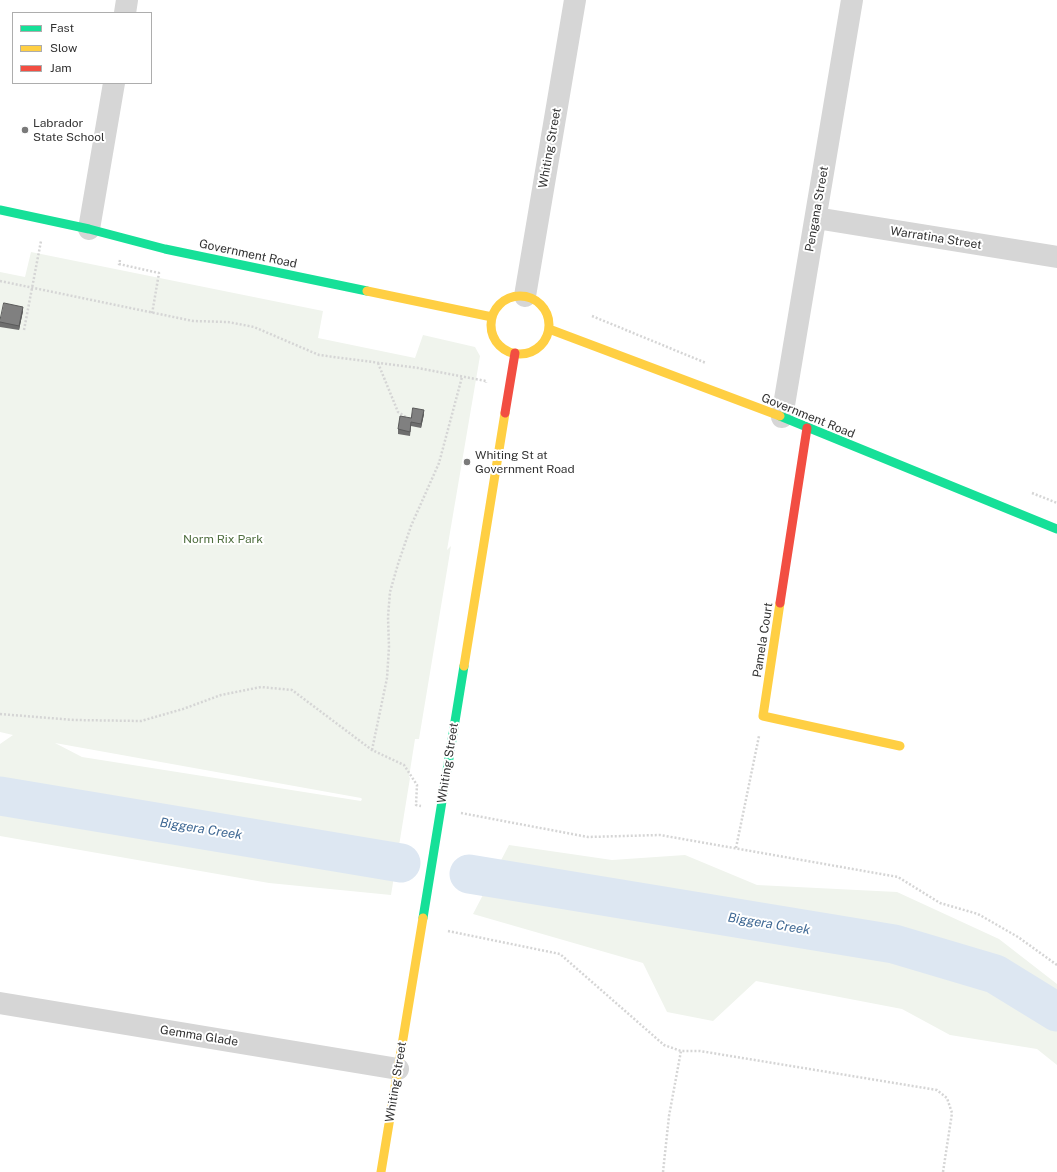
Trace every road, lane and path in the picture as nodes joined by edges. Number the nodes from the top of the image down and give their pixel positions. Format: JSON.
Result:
{"nodes":[{"id":1,"x":127,"y":0,"type":"edge"},
{"id":2,"x":575,"y":0,"type":"edge"},
{"id":3,"x":852,"y":0,"type":"edge"},
{"id":4,"x":125,"y":12,"type":"edge"},
{"id":5,"x":114,"y":84,"type":"edge"},
{"id":6,"x":0,"y":210,"type":"edge"},
{"id":7,"x":816,"y":218,"type":"junction"},
{"id":8,"x":89,"y":229,"type":"junction"},
{"id":9,"x":42,"y":239,"type":"dead end"},
{"id":10,"x":121,"y":256,"type":"dead end"},
{"id":11,"x":1057,"y":257,"type":"edge"},
{"id":12,"x":0,"y":281,"type":"edge"},
{"id":13,"x":32,"y":288,"type":"junction"},
{"id":14,"x":525,"y":296,"type":"junction"},
{"id":15,"x":152,"y":314,"type":"junction"},
{"id":16,"x":492,"y":317,"type":"junction"},
{"id":17,"x":548,"y":329,"type":"junction"},
{"id":18,"x":24,"y":330,"type":"dead end"},
{"id":19,"x":515,"y":353,"type":"junction"},
{"id":20,"x":378,"y":363,"type":"junction"},
{"id":21,"x":462,"y":377,"type":"junction"},
{"id":22,"x":486,"y":386,"type":"dead end"},
{"id":23,"x":782,"y":417,"type":"junction"},
{"id":24,"x":408,"y":419,"type":"edge"},
{"id":25,"x":807,"y":428,"type":"junction"},
{"id":26,"x":1057,"y":529,"type":"edge"},
{"id":27,"x":0,"y":714,"type":"edge"},
{"id":28,"x":763,"y":716,"type":"junction"},
{"id":29,"x":900,"y":746,"type":"dead end"},
{"id":30,"x":372,"y":750,"type":"junction"},
{"id":31,"x":423,"y":806,"type":"dead end"},
{"id":32,"x":459,"y":812,"type":"dead end"},
{"id":33,"x":736,"y":848,"type":"junction"},
{"id":34,"x":448,"y":931,"type":"dead end"},
{"id":35,"x":1057,"y":965,"type":"edge"},
{"id":36,"x":0,"y":1003,"type":"edge"},
{"id":37,"x":681,"y":1051,"type":"junction"},
{"id":38,"x":398,"y":1069,"type":"junction"},
{"id":39,"x":381,"y":1172,"type":"edge"},
{"id":40,"x":663,"y":1172,"type":"edge"},
{"id":41,"x":943,"y":1172,"type":"edge"}],
"edges":[{"from":1,"to":4,"type":"street"},
{"from":2,"to":14,"type":"street","name":"Whiting Street"},
{"from":3,"to":7,"type":"street","name":"Pengana Street"},
{"from":5,"to":8,"type":"street"},
{"from":6,"to":8,"type":"street","name":"Government Road"},
{"from":7,"to":11,"type":"street","name":"Warratina Street"},
{"from":7,"to":23,"type":"street","name":"Pengana Street"},
{"from":8,"to":16,"type":"street","name":"Government Road"},
{"from":9,"to":13,"type":"path"},
{"from":10,"to":15,"type":"path"},
{"from":12,"to":13,"type":"path"},
{"from":13,"to":15,"type":"path"},
{"from":13,"to":18,"type":"path"},
{"from":14,"to":16,"type":"street"},
{"from":14,"to":17,"type":"street"},
{"from":15,"to":20,"type":"path"},
{"from":16,"to":19,"type":"street"},
{"from":17,"to":19,"type":"street"},
{"from":17,"to":23,"type":"street","name":"Government Road"},
{"from":19,"to":38,"type":"street","name":"Whiting Street"},
{"from":20,"to":21,"type":"path"},
{"from":20,"to":24,"type":"path"},
{"from":21,"to":22,"type":"path"},
{"from":21,"to":30,"type":"path"},
{"from":23,"to":25,"type":"street","name":"Government Road"},
{"from":25,"to":26,"type":"street","name":"Government Road"},
{"from":25,"to":28,"type":"street","name":"Pamela Court"},
{"from":27,"to":30,"type":"path"},
{"from":28,"to":29,"type":"street"},
{"from":28,"to":33,"type":"path"},
{"from":30,"to":31,"type":"path"},
{"from":32,"to":33,"type":"path"},
{"from":33,"to":35,"type":"path"},
{"from":34,"to":37,"type":"path"},
{"from":36,"to":38,"type":"street","name":"Gemma Glade"},
{"from":37,"to":40,"type":"path"},
{"from":37,"to":41,"type":"path"},
{"from":38,"to":39,"type":"street","name":"Whiting Street"}]}
